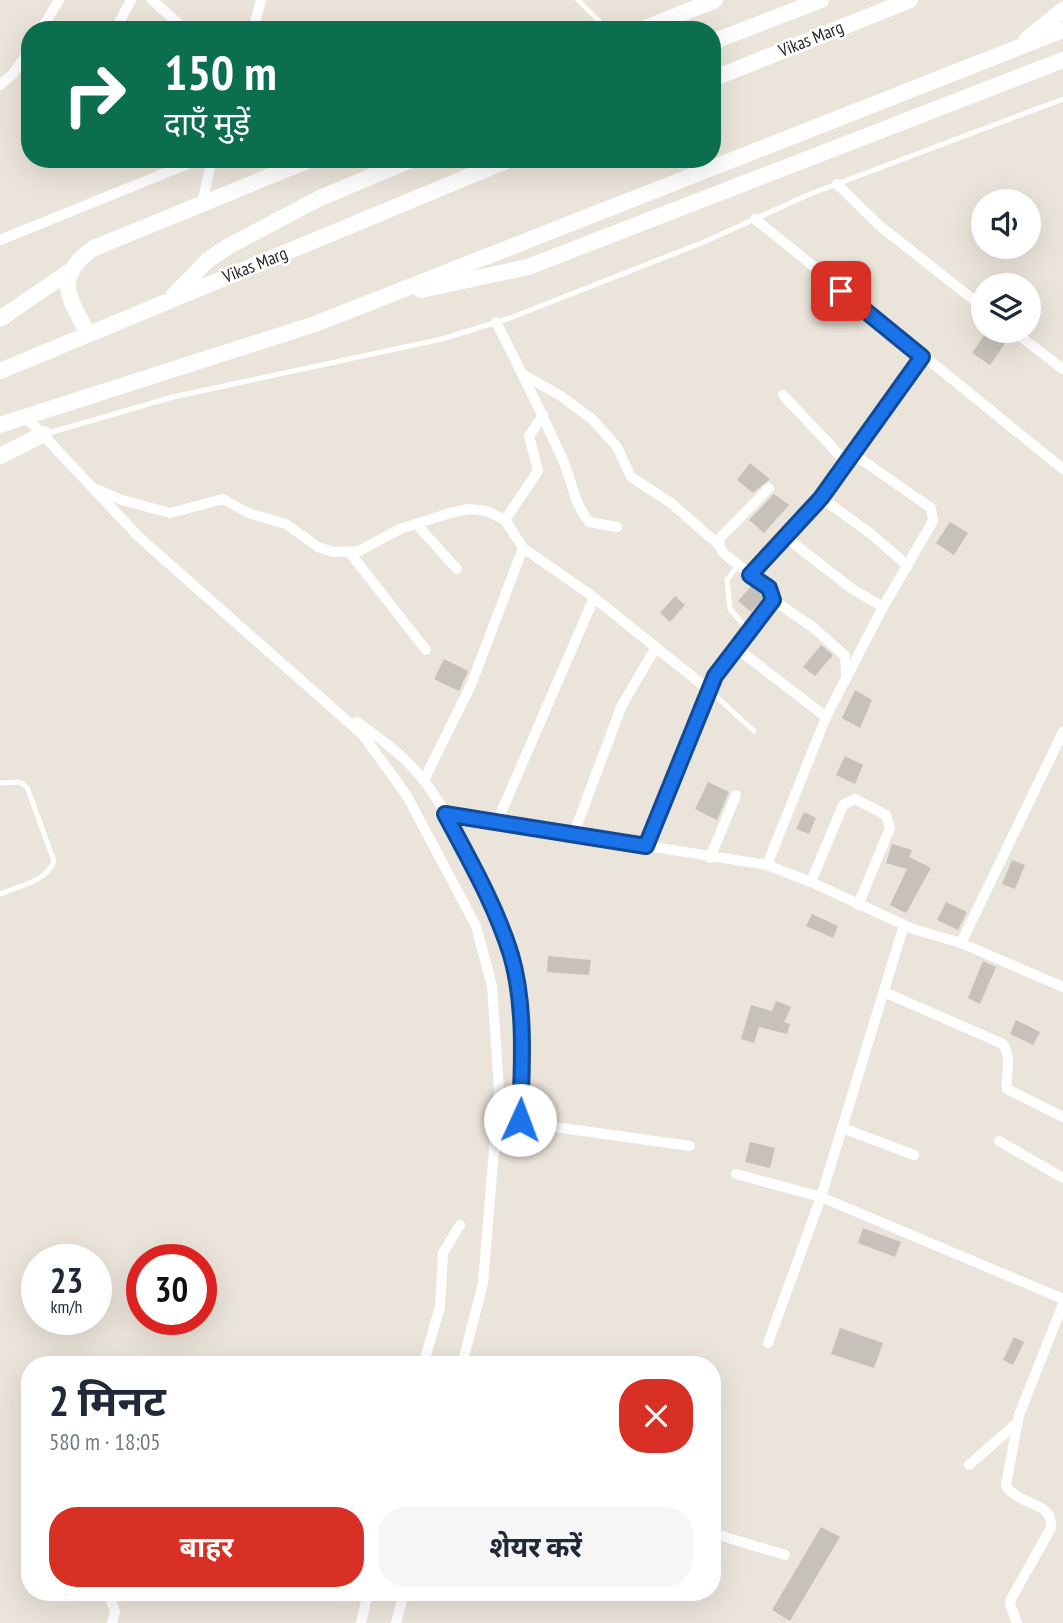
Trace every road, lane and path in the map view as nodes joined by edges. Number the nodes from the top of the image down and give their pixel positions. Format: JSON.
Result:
{"nodes":[{"id":1,"x":59,"y":0,"type":"edge"},
{"id":2,"x":131,"y":0,"type":"edge"},
{"id":3,"x":152,"y":0,"type":"edge"},
{"id":4,"x":261,"y":0,"type":"edge"},
{"id":5,"x":578,"y":0,"type":"edge"},
{"id":6,"x":715,"y":0,"type":"edge"},
{"id":7,"x":821,"y":0,"type":"edge"},
{"id":8,"x":910,"y":0,"type":"edge"},
{"id":9,"x":689,"y":4,"type":"edge"},
{"id":10,"x":1063,"y":10,"type":"edge"},
{"id":11,"x":46,"y":21,"type":"edge"},
{"id":12,"x":120,"y":21,"type":"edge"},
{"id":13,"x":176,"y":21,"type":"edge"},
{"id":14,"x":255,"y":21,"type":"edge"},
{"id":15,"x":599,"y":21,"type":"edge"},
{"id":16,"x":658,"y":21,"type":"edge"},
{"id":17,"x":1063,"y":30,"type":"edge"},
{"id":18,"x":721,"y":39,"type":"edge"},
{"id":19,"x":1017,"y":48,"type":"junction"},
{"id":20,"x":1063,"y":60,"type":"edge"},
{"id":21,"x":21,"y":62,"type":"edge"},
{"id":22,"x":721,"y":75,"type":"edge"},
{"id":23,"x":0,"y":85,"type":"edge"},
{"id":24,"x":1063,"y":99,"type":"edge"},
{"id":25,"x":721,"y":165,"type":"edge"},
{"id":26,"x":178,"y":168,"type":"edge"},
{"id":27,"x":210,"y":168,"type":"edge"},
{"id":28,"x":290,"y":168,"type":"edge"},
{"id":29,"x":392,"y":168,"type":"edge"},
{"id":30,"x":489,"y":168,"type":"edge"},
{"id":31,"x":712,"y":168,"type":"edge"},
{"id":32,"x":837,"y":184,"type":"junction"},
{"id":33,"x":202,"y":203,"type":"junction"},
{"id":34,"x":755,"y":219,"type":"junction"},
{"id":35,"x":0,"y":240,"type":"edge"},
{"id":36,"x":69,"y":271,"type":"junction"},
{"id":37,"x":382,"y":298,"type":"junction"},
{"id":38,"x":971,"y":298,"type":"edge"},
{"id":39,"x":170,"y":299,"type":"junction"},
{"id":40,"x":0,"y":319,"type":"edge"},
{"id":41,"x":496,"y":322,"type":"junction"},
{"id":42,"x":88,"y":333,"type":"junction"},
{"id":43,"x":1029,"y":343,"type":"edge"},
{"id":44,"x":50,"y":351,"type":"junction"},
{"id":45,"x":922,"y":357,"type":"junction"},
{"id":46,"x":0,"y":360,"type":"edge"},
{"id":47,"x":1063,"y":369,"type":"edge"},
{"id":48,"x":0,"y":371,"type":"edge"},
{"id":49,"x":522,"y":374,"type":"junction"},
{"id":50,"x":783,"y":395,"type":"dead end"},
{"id":51,"x":24,"y":415,"type":"junction"},
{"id":52,"x":543,"y":415,"type":"junction"},
{"id":53,"x":0,"y":425,"type":"edge"},
{"id":54,"x":44,"y":434,"type":"junction"},
{"id":55,"x":0,"y":456,"type":"edge"},
{"id":56,"x":849,"y":458,"type":"junction"},
{"id":57,"x":1063,"y":468,"type":"edge"},
{"id":58,"x":93,"y":487,"type":"junction"},
{"id":59,"x":769,"y":488,"type":"dead end"},
{"id":60,"x":821,"y":498,"type":"junction"},
{"id":61,"x":505,"y":520,"type":"junction"},
{"id":62,"x":416,"y":524,"type":"junction"},
{"id":63,"x":617,"y":527,"type":"dead end"},
{"id":64,"x":783,"y":537,"type":"junction"},
{"id":65,"x":719,"y":545,"type":"junction"},
{"id":66,"x":523,"y":548,"type":"junction"},
{"id":67,"x":350,"y":553,"type":"junction"},
{"id":68,"x":738,"y":565,"type":"junction"},
{"id":69,"x":908,"y":566,"type":"junction"},
{"id":70,"x":457,"y":569,"type":"dead end"},
{"id":71,"x":750,"y":575,"type":"junction"},
{"id":72,"x":594,"y":598,"type":"junction"},
{"id":73,"x":773,"y":600,"type":"junction"},
{"id":74,"x":883,"y":607,"type":"junction"},
{"id":75,"x":748,"y":630,"type":"junction"},
{"id":76,"x":656,"y":647,"type":"junction"},
{"id":77,"x":735,"y":647,"type":"junction"},
{"id":78,"x":426,"y":650,"type":"dead end"},
{"id":79,"x":846,"y":677,"type":"junction"},
{"id":80,"x":709,"y":690,"type":"junction"},
{"id":81,"x":315,"y":691,"type":"junction"},
{"id":82,"x":826,"y":717,"type":"junction"},
{"id":83,"x":754,"y":731,"type":"dead end"},
{"id":84,"x":1063,"y":732,"type":"edge"},
{"id":85,"x":1054,"y":754,"type":"junction"},
{"id":86,"x":1063,"y":762,"type":"edge"},
{"id":87,"x":424,"y":780,"type":"junction"},
{"id":88,"x":0,"y":783,"type":"edge"},
{"id":89,"x":736,"y":795,"type":"dead end"},
{"id":90,"x":445,"y":814,"type":"junction"},
{"id":91,"x":496,"y":824,"type":"junction"},
{"id":92,"x":574,"y":834,"type":"junction"},
{"id":93,"x":646,"y":846,"type":"junction"},
{"id":94,"x":710,"y":858,"type":"junction"},
{"id":95,"x":767,"y":865,"type":"junction"},
{"id":96,"x":811,"y":882,"type":"junction"},
{"id":97,"x":0,"y":894,"type":"edge"},
{"id":98,"x":858,"y":905,"type":"junction"},
{"id":99,"x":904,"y":925,"type":"junction"},
{"id":100,"x":961,"y":943,"type":"junction"},
{"id":101,"x":1063,"y":987,"type":"edge"},
{"id":102,"x":884,"y":992,"type":"junction"},
{"id":103,"x":1063,"y":1117,"type":"edge"},
{"id":104,"x":498,"y":1119,"type":"junction"},
{"id":105,"x":520,"y":1120,"type":"junction"},
{"id":106,"x":842,"y":1128,"type":"junction"},
{"id":107,"x":999,"y":1141,"type":"dead end"},
{"id":108,"x":690,"y":1146,"type":"dead end"},
{"id":109,"x":914,"y":1155,"type":"dead end"},
{"id":110,"x":736,"y":1174,"type":"dead end"},
{"id":111,"x":1063,"y":1178,"type":"edge"},
{"id":112,"x":821,"y":1197,"type":"junction"},
{"id":113,"x":460,"y":1225,"type":"dead end"},
{"id":114,"x":1063,"y":1301,"type":"edge"},
{"id":115,"x":768,"y":1343,"type":"dead end"},
{"id":116,"x":426,"y":1356,"type":"edge"},
{"id":117,"x":464,"y":1356,"type":"edge"},
{"id":118,"x":1017,"y":1423,"type":"junction"},
{"id":119,"x":969,"y":1465,"type":"dead end"},
{"id":120,"x":721,"y":1536,"type":"edge"},
{"id":121,"x":785,"y":1555,"type":"dead end"},
{"id":122,"x":111,"y":1601,"type":"edge"},
{"id":123,"x":366,"y":1601,"type":"edge"},
{"id":124,"x":402,"y":1601,"type":"edge"},
{"id":125,"x":112,"y":1623,"type":"edge"},
{"id":126,"x":361,"y":1623,"type":"edge"},
{"id":127,"x":396,"y":1623,"type":"edge"},
{"id":128,"x":1017,"y":1623,"type":"edge"}],
"edges":[{"from":1,"to":11,"type":"street"},
{"from":2,"to":12,"type":"street"},
{"from":3,"to":13,"type":"street"},
{"from":4,"to":14,"type":"street"},
{"from":5,"to":15,"type":"lane"},
{"from":6,"to":9,"type":"main road"},
{"from":7,"to":18,"type":"main road"},
{"from":8,"to":22,"type":"main road","name":"Vikas Marg"},
{"from":9,"to":16,"type":"main road"},
{"from":10,"to":19,"type":"main road"},
{"from":17,"to":19,"type":"main road"},
{"from":19,"to":25,"type":"main road"},
{"from":20,"to":37,"type":"main road"},
{"from":21,"to":23,"type":"street"},
{"from":24,"to":32,"type":"lane"},
{"from":26,"to":35,"type":"street"},
{"from":27,"to":33,"type":"street"},
{"from":28,"to":33,"type":"main road"},
{"from":29,"to":39,"type":"main road"},
{"from":30,"to":39,"type":"main road","name":"Vikas Marg"},
{"from":31,"to":37,"type":"main road"},
{"from":32,"to":34,"type":"lane"},
{"from":32,"to":38,"type":"street"},
{"from":33,"to":36,"type":"main road"},
{"from":34,"to":41,"type":"lane"},
{"from":34,"to":45,"type":"street"},
{"from":36,"to":40,"type":"main road"},
{"from":36,"to":42,"type":"main road"},
{"from":37,"to":51,"type":"main road"},
{"from":39,"to":42,"type":"main road","name":"Vikas Marg"},
{"from":41,"to":49,"type":"street"},
{"from":41,"to":54,"type":"lane"},
{"from":42,"to":44,"type":"main road","name":"Vikas Marg"},
{"from":43,"to":47,"type":"street"},
{"from":44,"to":46,"type":"main road"},
{"from":44,"to":48,"type":"main road","name":"Vikas Marg"},
{"from":45,"to":56,"type":"street"},
{"from":45,"to":57,"type":"street"},
{"from":49,"to":52,"type":"street"},
{"from":49,"to":65,"type":"street"},
{"from":50,"to":56,"type":"street"},
{"from":51,"to":53,"type":"main road"},
{"from":51,"to":54,"type":"street"},
{"from":52,"to":61,"type":"street"},
{"from":52,"to":63,"type":"street"},
{"from":54,"to":55,"type":"main road"},
{"from":54,"to":58,"type":"street"},
{"from":56,"to":60,"type":"street"},
{"from":56,"to":69,"type":"street"},
{"from":58,"to":67,"type":"street"},
{"from":58,"to":81,"type":"street"},
{"from":59,"to":65,"type":"street"},
{"from":60,"to":64,"type":"street"},
{"from":60,"to":69,"type":"street"},
{"from":61,"to":62,"type":"street"},
{"from":61,"to":66,"type":"street"},
{"from":62,"to":67,"type":"street"},
{"from":62,"to":70,"type":"street"},
{"from":64,"to":71,"type":"street"},
{"from":64,"to":74,"type":"street"},
{"from":65,"to":68,"type":"street"},
{"from":66,"to":72,"type":"street"},
{"from":66,"to":87,"type":"street"},
{"from":67,"to":78,"type":"street"},
{"from":68,"to":71,"type":"street"},
{"from":68,"to":75,"type":"lane"},
{"from":69,"to":74,"type":"street"},
{"from":71,"to":73,"type":"street"},
{"from":72,"to":76,"type":"street"},
{"from":72,"to":91,"type":"street"},
{"from":73,"to":75,"type":"street"},
{"from":73,"to":79,"type":"street"},
{"from":74,"to":79,"type":"street"},
{"from":75,"to":77,"type":"street"},
{"from":76,"to":80,"type":"street"},
{"from":76,"to":92,"type":"street"},
{"from":77,"to":80,"type":"street"},
{"from":77,"to":82,"type":"street"},
{"from":79,"to":82,"type":"street"},
{"from":80,"to":83,"type":"lane"},
{"from":80,"to":93,"type":"street"},
{"from":81,"to":87,"type":"street"},
{"from":81,"to":104,"type":"street"},
{"from":82,"to":95,"type":"street"},
{"from":84,"to":85,"type":"street"},
{"from":85,"to":86,"type":"street"},
{"from":85,"to":100,"type":"street"},
{"from":87,"to":90,"type":"street"},
{"from":88,"to":97,"type":"lane"},
{"from":89,"to":94,"type":"street"},
{"from":90,"to":91,"type":"street"},
{"from":90,"to":105,"type":"street"},
{"from":91,"to":92,"type":"street"},
{"from":92,"to":93,"type":"street"},
{"from":93,"to":94,"type":"street"},
{"from":94,"to":95,"type":"street"},
{"from":95,"to":96,"type":"street"},
{"from":96,"to":98,"type":"street"},
{"from":96,"to":98,"type":"street"},
{"from":98,"to":99,"type":"street"},
{"from":99,"to":100,"type":"street"},
{"from":99,"to":102,"type":"street"},
{"from":100,"to":101,"type":"street"},
{"from":102,"to":103,"type":"street"},
{"from":102,"to":106,"type":"street"},
{"from":104,"to":105,"type":"street"},
{"from":104,"to":117,"type":"street"},
{"from":105,"to":108,"type":"street"},
{"from":106,"to":109,"type":"street"},
{"from":106,"to":112,"type":"street"},
{"from":107,"to":111,"type":"street"},
{"from":110,"to":112,"type":"street"},
{"from":112,"to":114,"type":"street"},
{"from":112,"to":115,"type":"street"},
{"from":113,"to":116,"type":"street"},
{"from":114,"to":118,"type":"street"},
{"from":118,"to":119,"type":"street"},
{"from":118,"to":128,"type":"street"},
{"from":120,"to":121,"type":"street"},
{"from":122,"to":125,"type":"street"},
{"from":123,"to":126,"type":"street"},
{"from":124,"to":127,"type":"street"}]}
